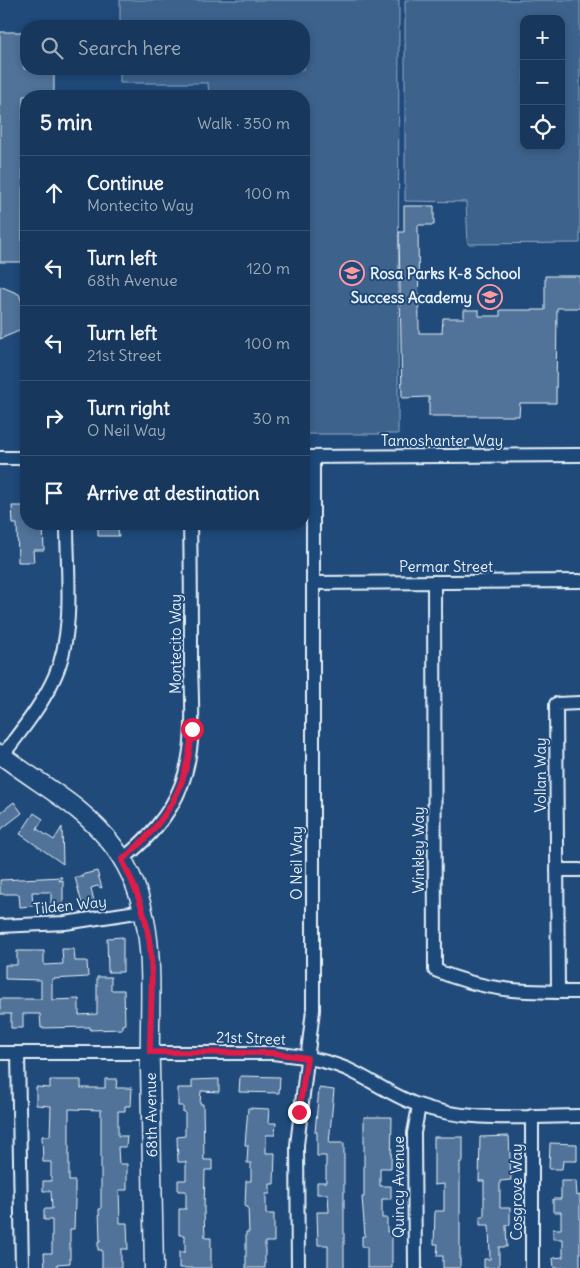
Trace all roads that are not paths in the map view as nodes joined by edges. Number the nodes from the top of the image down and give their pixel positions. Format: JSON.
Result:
{"nodes":[{"id":1,"x":580,"y":456,"type":"edge"},
{"id":2,"x":310,"y":457,"type":"edge"},
{"id":3,"x":0,"y":458,"type":"edge"},
{"id":4,"x":20,"y":458,"type":"edge"},
{"id":5,"x":310,"y":507,"type":"edge"},
{"id":6,"x":67,"y":530,"type":"edge"},
{"id":7,"x":190,"y":530,"type":"edge"},
{"id":8,"x":580,"y":581,"type":"edge"},
{"id":9,"x":434,"y":582,"type":"junction"},
{"id":10,"x":313,"y":583,"type":"junction"},
{"id":11,"x":580,"y":704,"type":"edge"},
{"id":12,"x":1,"y":756,"type":"edge"},
{"id":13,"x":122,"y":860,"type":"junction"},
{"id":14,"x":557,"y":870,"type":"junction"},
{"id":15,"x":580,"y":870,"type":"edge"},
{"id":16,"x":143,"y":911,"type":"junction"},
{"id":17,"x":0,"y":926,"type":"edge"},
{"id":18,"x":558,"y":992,"type":"junction"},
{"id":19,"x":580,"y":992,"type":"edge"},
{"id":20,"x":150,"y":1052,"type":"junction"},
{"id":21,"x":0,"y":1053,"type":"edge"},
{"id":22,"x":18,"y":1053,"type":"junction"},
{"id":23,"x":307,"y":1058,"type":"junction"},
{"id":24,"x":419,"y":1106,"type":"junction"},
{"id":25,"x":532,"y":1116,"type":"junction"},
{"id":26,"x":580,"y":1116,"type":"edge"},
{"id":27,"x":22,"y":1268,"type":"edge"},
{"id":28,"x":154,"y":1268,"type":"edge"},
{"id":29,"x":298,"y":1268,"type":"edge"},
{"id":30,"x":415,"y":1268,"type":"edge"},
{"id":31,"x":532,"y":1268,"type":"edge"}],
"edges":[{"from":1,"to":2,"type":"street","name":"Tamoshanter Way"},
{"from":3,"to":4,"type":"street"},
{"from":5,"to":10,"type":"street","name":"O Neil Way"},
{"from":6,"to":12,"type":"street"},
{"from":7,"to":13,"type":"street","name":"Montecito Way"},
{"from":8,"to":9,"type":"street","name":"Permar Street"},
{"from":9,"to":10,"type":"street","name":"Permar Street"},
{"from":9,"to":18,"type":"street","name":"Winkley Way"},
{"from":10,"to":23,"type":"street","name":"O Neil Way"},
{"from":11,"to":14,"type":"street","name":"Vollan Way"},
{"from":12,"to":13,"type":"street","name":"68th Avenue"},
{"from":13,"to":16,"type":"street","name":"68th Avenue"},
{"from":14,"to":15,"type":"street"},
{"from":14,"to":18,"type":"street","name":"Vollan Way"},
{"from":16,"to":17,"type":"street","name":"Tilden Way"},
{"from":16,"to":20,"type":"street","name":"68th Avenue"},
{"from":18,"to":19,"type":"street","name":"Winkley Way"},
{"from":20,"to":22,"type":"street","name":"21st Street"},
{"from":20,"to":23,"type":"street","name":"21st Street"},
{"from":20,"to":28,"type":"street","name":"68th Avenue"},
{"from":21,"to":22,"type":"street","name":"21st Street"},
{"from":22,"to":27,"type":"street"},
{"from":23,"to":24,"type":"street","name":"21st Street"},
{"from":23,"to":29,"type":"street","name":"O Neil Way"},
{"from":24,"to":25,"type":"street","name":"21st Street"},
{"from":24,"to":30,"type":"street","name":"Quincy Avenue"},
{"from":25,"to":26,"type":"street","name":"21st Street"},
{"from":25,"to":31,"type":"street","name":"Cosgrove Way"}]}
